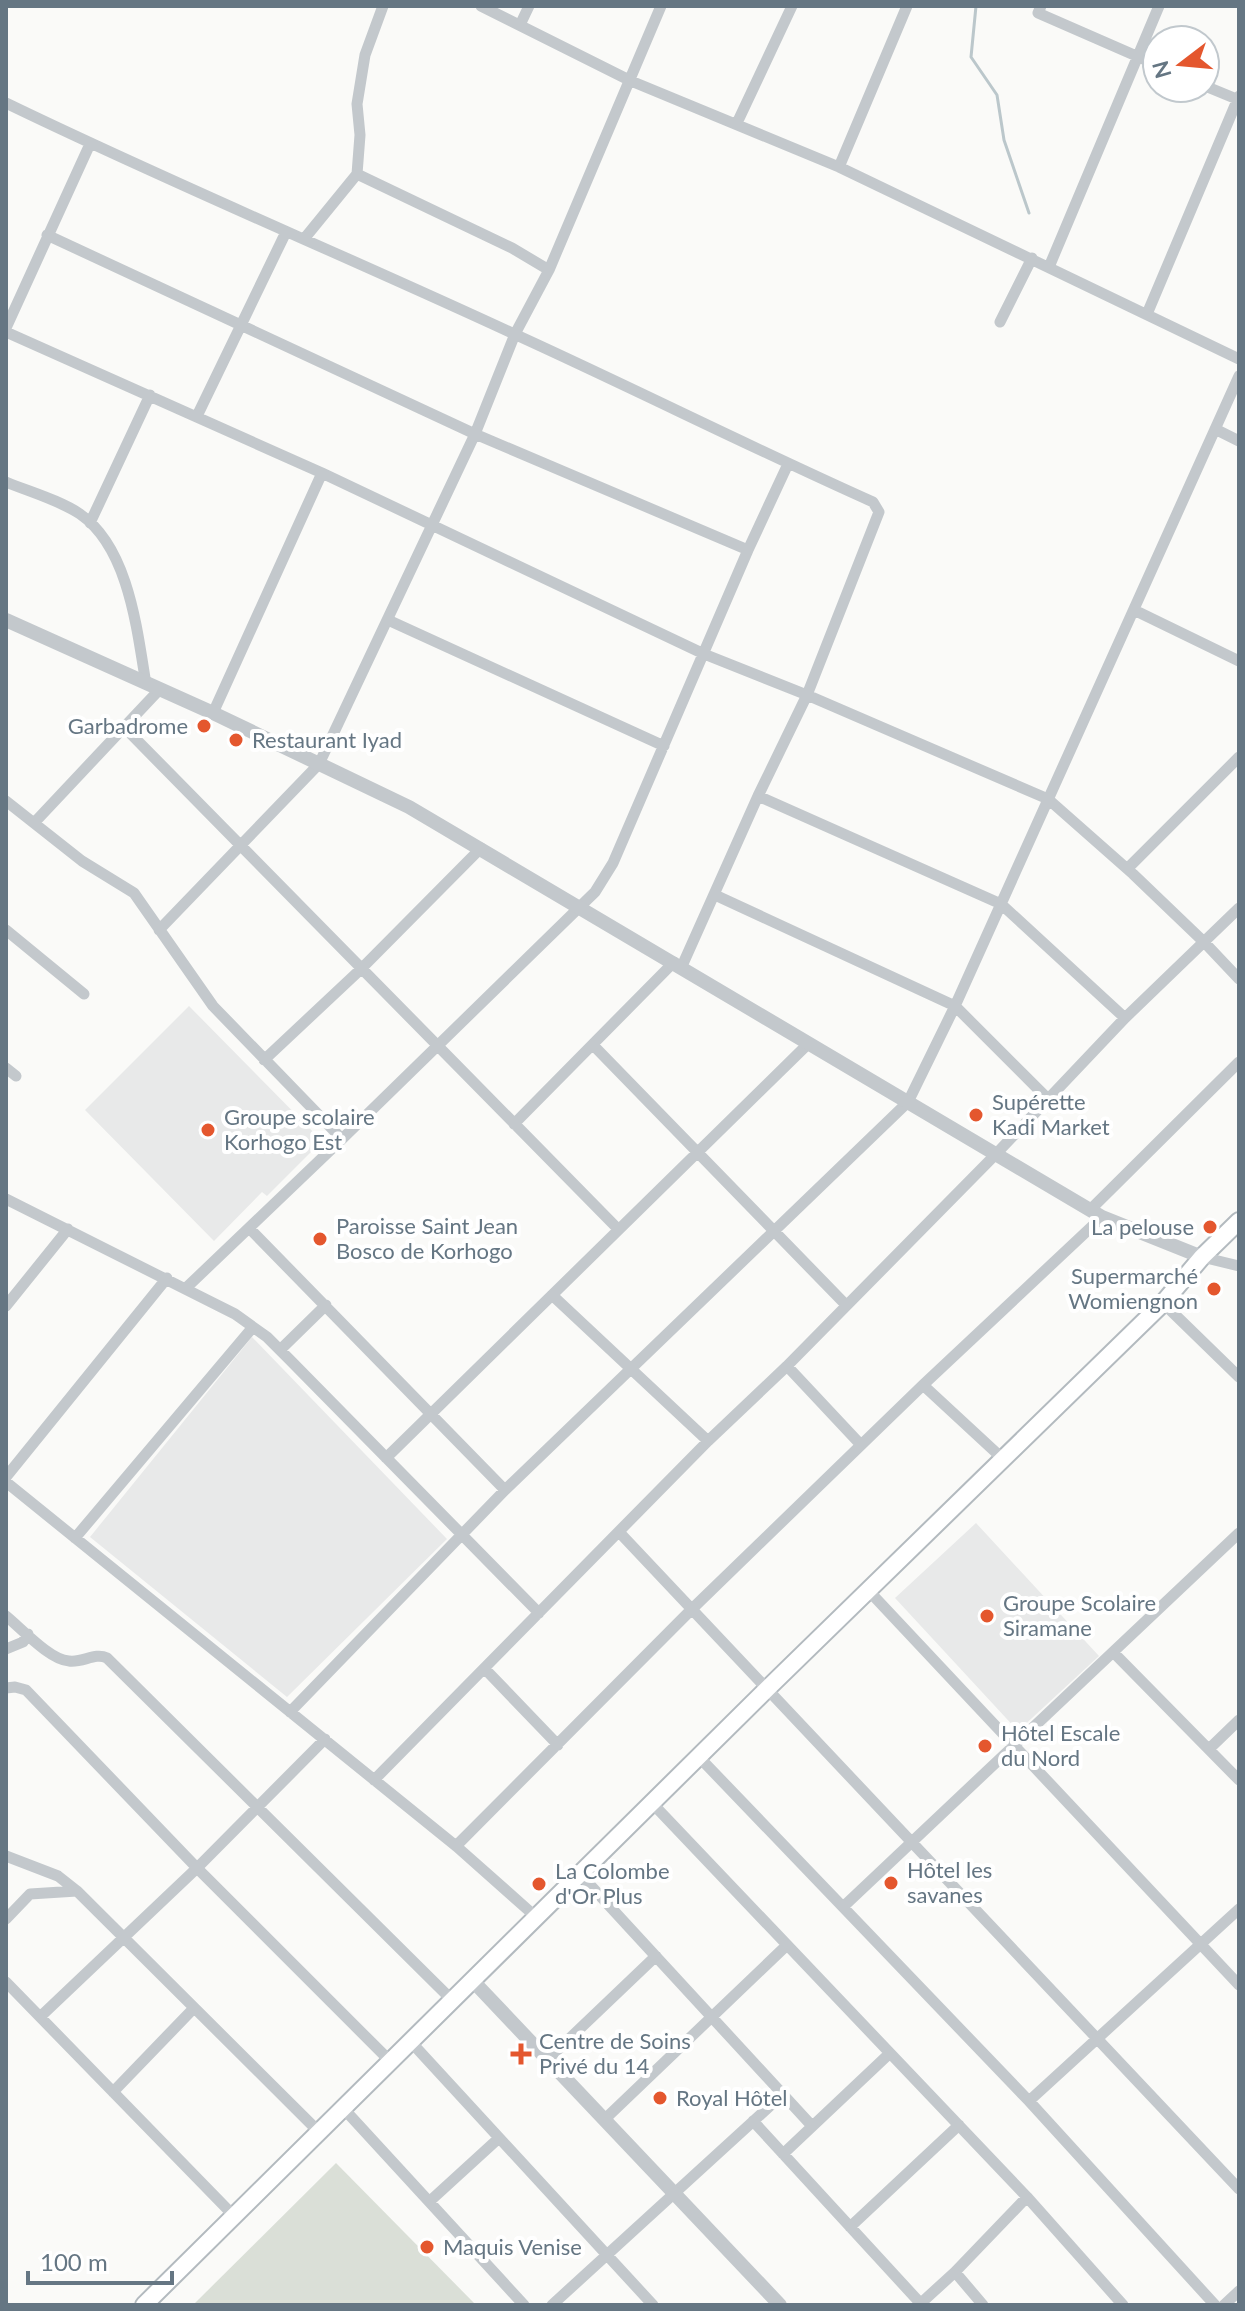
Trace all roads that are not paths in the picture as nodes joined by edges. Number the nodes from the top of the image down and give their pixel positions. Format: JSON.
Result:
{"nodes":[{"id":1,"x":383,"y":6,"type":"edge"},
{"id":2,"x":481,"y":6,"type":"edge"},
{"id":3,"x":529,"y":6,"type":"edge"},
{"id":4,"x":661,"y":6,"type":"edge"},
{"id":5,"x":792,"y":6,"type":"edge"},
{"id":6,"x":907,"y":6,"type":"edge"},
{"id":7,"x":1041,"y":6,"type":"edge"},
{"id":8,"x":1159,"y":6,"type":"edge"},
{"id":9,"x":520,"y":25,"type":"junction"},
{"id":10,"x":1136,"y":56,"type":"junction"},
{"id":11,"x":1141,"y":58,"type":"edge"},
{"id":12,"x":631,"y":81,"type":"junction"},
{"id":13,"x":1238,"y":99,"type":"edge"},
{"id":14,"x":6,"y":103,"type":"edge"},
{"id":15,"x":737,"y":123,"type":"junction"},
{"id":16,"x":90,"y":144,"type":"junction"},
{"id":17,"x":839,"y":167,"type":"junction"},
{"id":18,"x":357,"y":174,"type":"junction"},
{"id":19,"x":286,"y":232,"type":"junction"},
{"id":20,"x":47,"y":235,"type":"junction"},
{"id":21,"x":304,"y":239,"type":"junction"},
{"id":22,"x":1032,"y":258,"type":"junction"},
{"id":23,"x":1049,"y":267,"type":"junction"},
{"id":24,"x":549,"y":270,"type":"junction"},
{"id":25,"x":1147,"y":314,"type":"junction"},
{"id":26,"x":1000,"y":322,"type":"dead end"},
{"id":27,"x":240,"y":324,"type":"junction"},
{"id":28,"x":6,"y":330,"type":"edge"},
{"id":29,"x":515,"y":334,"type":"junction"},
{"id":30,"x":1239,"y":359,"type":"edge"},
{"id":31,"x":1239,"y":376,"type":"edge"},
{"id":32,"x":150,"y":395,"type":"junction"},
{"id":33,"x":197,"y":416,"type":"junction"},
{"id":34,"x":1215,"y":429,"type":"junction"},
{"id":35,"x":475,"y":434,"type":"junction"},
{"id":36,"x":1239,"y":441,"type":"edge"},
{"id":37,"x":788,"y":464,"type":"junction"},
{"id":38,"x":322,"y":473,"type":"junction"},
{"id":39,"x":6,"y":482,"type":"edge"},
{"id":40,"x":90,"y":523,"type":"junction"},
{"id":41,"x":433,"y":524,"type":"junction"},
{"id":42,"x":748,"y":550,"type":"junction"},
{"id":43,"x":1134,"y":610,"type":"junction"},
{"id":44,"x":6,"y":620,"type":"edge"},
{"id":45,"x":388,"y":620,"type":"junction"},
{"id":46,"x":704,"y":654,"type":"junction"},
{"id":47,"x":1239,"y":661,"type":"edge"},
{"id":48,"x":153,"y":686,"type":"junction"},
{"id":49,"x":807,"y":695,"type":"junction"},
{"id":50,"x":213,"y":713,"type":"junction"},
{"id":51,"x":125,"y":728,"type":"junction"},
{"id":52,"x":664,"y":746,"type":"junction"},
{"id":53,"x":1239,"y":757,"type":"edge"},
{"id":54,"x":319,"y":764,"type":"junction"},
{"id":55,"x":758,"y":796,"type":"junction"},
{"id":56,"x":1048,"y":799,"type":"junction"},
{"id":57,"x":6,"y":801,"type":"edge"},
{"id":58,"x":34,"y":823,"type":"junction"},
{"id":59,"x":240,"y":846,"type":"junction"},
{"id":60,"x":481,"y":848,"type":"junction"},
{"id":61,"x":1128,"y":868,"type":"junction"},
{"id":62,"x":715,"y":895,"type":"junction"},
{"id":63,"x":1001,"y":904,"type":"junction"},
{"id":64,"x":581,"y":907,"type":"junction"},
{"id":65,"x":1239,"y":908,"type":"edge"},
{"id":66,"x":6,"y":930,"type":"edge"},
{"id":67,"x":159,"y":930,"type":"junction"},
{"id":68,"x":1205,"y":943,"type":"junction"},
{"id":69,"x":678,"y":964,"type":"junction"},
{"id":70,"x":361,"y":969,"type":"junction"},
{"id":71,"x":1239,"y":979,"type":"edge"},
{"id":72,"x":84,"y":994,"type":"dead end"},
{"id":73,"x":955,"y":1006,"type":"junction"},
{"id":74,"x":1125,"y":1018,"type":"junction"},
{"id":75,"x":809,"y":1043,"type":"junction"},
{"id":76,"x":593,"y":1045,"type":"junction"},
{"id":77,"x":436,"y":1047,"type":"junction"},
{"id":78,"x":264,"y":1060,"type":"junction"},
{"id":79,"x":1239,"y":1062,"type":"edge"},
{"id":80,"x":6,"y":1068,"type":"edge"},
{"id":81,"x":16,"y":1076,"type":"dead end"},
{"id":82,"x":1048,"y":1099,"type":"junction"},
{"id":83,"x":908,"y":1102,"type":"junction"},
{"id":84,"x":514,"y":1124,"type":"junction"},
{"id":85,"x":342,"y":1139,"type":"junction"},
{"id":86,"x":698,"y":1152,"type":"junction"},
{"id":87,"x":996,"y":1154,"type":"junction"},
{"id":88,"x":6,"y":1199,"type":"edge"},
{"id":89,"x":1096,"y":1213,"type":"junction"},
{"id":90,"x":1239,"y":1221,"type":"edge"},
{"id":91,"x":249,"y":1228,"type":"junction"},
{"id":92,"x":68,"y":1229,"type":"junction"},
{"id":93,"x":618,"y":1229,"type":"junction"},
{"id":94,"x":774,"y":1232,"type":"junction"},
{"id":95,"x":1202,"y":1257,"type":"junction"},
{"id":96,"x":1239,"y":1266,"type":"edge"},
{"id":97,"x":167,"y":1278,"type":"junction"},
{"id":98,"x":186,"y":1288,"type":"junction"},
{"id":99,"x":552,"y":1295,"type":"junction"},
{"id":100,"x":1163,"y":1303,"type":"junction"},
{"id":101,"x":326,"y":1305,"type":"junction"},
{"id":102,"x":846,"y":1305,"type":"junction"},
{"id":103,"x":6,"y":1306,"type":"edge"},
{"id":104,"x":253,"y":1327,"type":"junction"},
{"id":105,"x":280,"y":1350,"type":"junction"},
{"id":106,"x":787,"y":1366,"type":"junction"},
{"id":107,"x":630,"y":1368,"type":"junction"},
{"id":108,"x":1239,"y":1377,"type":"edge"},
{"id":109,"x":923,"y":1385,"type":"junction"},
{"id":110,"x":432,"y":1412,"type":"junction"},
{"id":111,"x":708,"y":1441,"type":"junction"},
{"id":112,"x":861,"y":1445,"type":"junction"},
{"id":113,"x":386,"y":1458,"type":"junction"},
{"id":114,"x":1003,"y":1459,"type":"junction"},
{"id":115,"x":6,"y":1480,"type":"edge"},
{"id":116,"x":505,"y":1490,"type":"junction"},
{"id":117,"x":619,"y":1532,"type":"junction"},
{"id":118,"x":1239,"y":1533,"type":"edge"},
{"id":119,"x":461,"y":1536,"type":"junction"},
{"id":120,"x":75,"y":1538,"type":"junction"},
{"id":121,"x":868,"y":1590,"type":"junction"},
{"id":122,"x":693,"y":1608,"type":"junction"},
{"id":123,"x":539,"y":1613,"type":"junction"},
{"id":124,"x":6,"y":1616,"type":"edge"},
{"id":125,"x":28,"y":1634,"type":"junction"},
{"id":126,"x":6,"y":1649,"type":"edge"},
{"id":127,"x":1113,"y":1652,"type":"junction"},
{"id":128,"x":485,"y":1669,"type":"junction"},
{"id":129,"x":6,"y":1688,"type":"edge"},
{"id":130,"x":768,"y":1688,"type":"junction"},
{"id":131,"x":290,"y":1712,"type":"junction"},
{"id":132,"x":1239,"y":1720,"type":"edge"},
{"id":133,"x":325,"y":1739,"type":"junction"},
{"id":134,"x":558,"y":1745,"type":"junction"},
{"id":135,"x":1014,"y":1746,"type":"junction"},
{"id":136,"x":1209,"y":1749,"type":"junction"},
{"id":137,"x":699,"y":1757,"type":"junction"},
{"id":138,"x":374,"y":1780,"type":"junction"},
{"id":139,"x":1239,"y":1780,"type":"edge"},
{"id":140,"x":652,"y":1803,"type":"junction"},
{"id":141,"x":259,"y":1805,"type":"junction"},
{"id":142,"x":912,"y":1842,"type":"junction"},
{"id":143,"x":456,"y":1846,"type":"junction"},
{"id":144,"x":6,"y":1856,"type":"edge"},
{"id":145,"x":197,"y":1868,"type":"junction"},
{"id":146,"x":580,"y":1874,"type":"junction"},
{"id":147,"x":77,"y":1891,"type":"junction"},
{"id":148,"x":843,"y":1907,"type":"junction"},
{"id":149,"x":1239,"y":1909,"type":"edge"},
{"id":150,"x":536,"y":1917,"type":"junction"},
{"id":151,"x":6,"y":1919,"type":"edge"},
{"id":152,"x":125,"y":1937,"type":"junction"},
{"id":153,"x":787,"y":1945,"type":"junction"},
{"id":154,"x":1202,"y":1945,"type":"junction"},
{"id":155,"x":656,"y":1956,"type":"junction"},
{"id":156,"x":473,"y":1981,"type":"junction"},
{"id":157,"x":6,"y":1982,"type":"edge"},
{"id":158,"x":1239,"y":1985,"type":"edge"},
{"id":159,"x":453,"y":2001,"type":"junction"},
{"id":160,"x":194,"y":2008,"type":"junction"},
{"id":161,"x":712,"y":2016,"type":"junction"},
{"id":162,"x":40,"y":2017,"type":"junction"},
{"id":163,"x":1097,"y":2039,"type":"junction"},
{"id":164,"x":411,"y":2042,"type":"junction"},
{"id":165,"x":890,"y":2053,"type":"junction"},
{"id":166,"x":547,"y":2060,"type":"junction"},
{"id":167,"x":391,"y":2062,"type":"junction"},
{"id":168,"x":113,"y":2092,"type":"junction"},
{"id":169,"x":783,"y":2094,"type":"junction"},
{"id":170,"x":1029,"y":2101,"type":"junction"},
{"id":171,"x":344,"y":2109,"type":"junction"},
{"id":172,"x":605,"y":2119,"type":"junction"},
{"id":173,"x":753,"y":2121,"type":"junction"},
{"id":174,"x":959,"y":2125,"type":"junction"},
{"id":175,"x":812,"y":2126,"type":"junction"},
{"id":176,"x":320,"y":2133,"type":"junction"},
{"id":177,"x":499,"y":2138,"type":"junction"},
{"id":178,"x":783,"y":2154,"type":"junction"},
{"id":179,"x":1239,"y":2189,"type":"edge"},
{"id":180,"x":673,"y":2192,"type":"junction"},
{"id":181,"x":1027,"y":2197,"type":"junction"},
{"id":182,"x":430,"y":2201,"type":"junction"},
{"id":183,"x":234,"y":2216,"type":"junction"},
{"id":184,"x":850,"y":2227,"type":"junction"},
{"id":185,"x":607,"y":2255,"type":"junction"},
{"id":186,"x":955,"y":2272,"type":"junction"},
{"id":187,"x":1239,"y":2291,"type":"edge"},
{"id":188,"x":921,"y":2304,"type":"edge"},
{"id":189,"x":980,"y":2304,"type":"edge"},
{"id":190,"x":144,"y":2305,"type":"edge"},
{"id":191,"x":524,"y":2305,"type":"edge"},
{"id":192,"x":552,"y":2305,"type":"edge"},
{"id":193,"x":653,"y":2305,"type":"edge"},
{"id":194,"x":780,"y":2305,"type":"edge"},
{"id":195,"x":1123,"y":2305,"type":"edge"},
{"id":196,"x":1215,"y":2305,"type":"edge"},
{"id":197,"x":1224,"y":2305,"type":"edge"}],
"edges":[{"from":1,"to":18,"type":"street"},
{"from":2,"to":9,"type":"street"},
{"from":3,"to":9,"type":"street"},
{"from":4,"to":12,"type":"street"},
{"from":5,"to":15,"type":"street"},
{"from":6,"to":17,"type":"street"},
{"from":7,"to":10,"type":"street"},
{"from":8,"to":10,"type":"street"},
{"from":9,"to":12,"type":"street"},
{"from":10,"to":11,"type":"street"},
{"from":10,"to":23,"type":"street"},
{"from":12,"to":15,"type":"street"},
{"from":12,"to":24,"type":"street"},
{"from":13,"to":25,"type":"street"},
{"from":14,"to":16,"type":"street"},
{"from":15,"to":17,"type":"street"},
{"from":16,"to":19,"type":"street"},
{"from":16,"to":20,"type":"street"},
{"from":17,"to":22,"type":"street"},
{"from":18,"to":21,"type":"street"},
{"from":18,"to":24,"type":"street"},
{"from":19,"to":21,"type":"street"},
{"from":19,"to":27,"type":"street"},
{"from":20,"to":27,"type":"street"},
{"from":20,"to":28,"type":"street"},
{"from":21,"to":29,"type":"street"},
{"from":22,"to":23,"type":"street"},
{"from":22,"to":26,"type":"street"},
{"from":23,"to":25,"type":"street"},
{"from":24,"to":29,"type":"street"},
{"from":25,"to":30,"type":"street"},
{"from":27,"to":33,"type":"street"},
{"from":27,"to":35,"type":"street"},
{"from":28,"to":32,"type":"street"},
{"from":29,"to":35,"type":"street"},
{"from":29,"to":37,"type":"street"},
{"from":31,"to":34,"type":"street"},
{"from":32,"to":33,"type":"street"},
{"from":32,"to":40,"type":"street"},
{"from":33,"to":38,"type":"street"},
{"from":34,"to":36,"type":"street"},
{"from":34,"to":43,"type":"street"},
{"from":35,"to":41,"type":"street"},
{"from":35,"to":42,"type":"street"},
{"from":37,"to":42,"type":"street"},
{"from":37,"to":49,"type":"street"},
{"from":38,"to":41,"type":"street"},
{"from":38,"to":50,"type":"street"},
{"from":39,"to":40,"type":"street"},
{"from":40,"to":48,"type":"street"},
{"from":41,"to":45,"type":"street"},
{"from":41,"to":46,"type":"street"},
{"from":42,"to":46,"type":"street"},
{"from":43,"to":47,"type":"street"},
{"from":43,"to":56,"type":"street"},
{"from":44,"to":48,"type":"street"},
{"from":45,"to":52,"type":"street"},
{"from":45,"to":54,"type":"street"},
{"from":46,"to":49,"type":"street"},
{"from":46,"to":52,"type":"street"},
{"from":48,"to":50,"type":"street"},
{"from":48,"to":51,"type":"street"},
{"from":49,"to":55,"type":"street"},
{"from":49,"to":56,"type":"street"},
{"from":50,"to":54,"type":"street"},
{"from":51,"to":58,"type":"street"},
{"from":51,"to":59,"type":"street"},
{"from":52,"to":64,"type":"street"},
{"from":53,"to":61,"type":"street"},
{"from":54,"to":59,"type":"street"},
{"from":54,"to":60,"type":"street"},
{"from":55,"to":62,"type":"street"},
{"from":55,"to":63,"type":"street"},
{"from":56,"to":61,"type":"street"},
{"from":56,"to":63,"type":"street"},
{"from":57,"to":58,"type":"street"},
{"from":58,"to":67,"type":"street"},
{"from":59,"to":67,"type":"street"},
{"from":59,"to":70,"type":"street"},
{"from":60,"to":64,"type":"street"},
{"from":60,"to":70,"type":"street"},
{"from":61,"to":68,"type":"street"},
{"from":62,"to":69,"type":"street"},
{"from":62,"to":73,"type":"street"},
{"from":63,"to":73,"type":"street"},
{"from":63,"to":74,"type":"street"},
{"from":64,"to":69,"type":"street"},
{"from":64,"to":77,"type":"street"},
{"from":65,"to":68,"type":"street"},
{"from":66,"to":72,"type":"street"},
{"from":67,"to":78,"type":"street"},
{"from":68,"to":71,"type":"street"},
{"from":68,"to":74,"type":"street"},
{"from":69,"to":75,"type":"street"},
{"from":69,"to":76,"type":"street"},
{"from":70,"to":77,"type":"street"},
{"from":70,"to":78,"type":"street"},
{"from":73,"to":82,"type":"street"},
{"from":73,"to":83,"type":"street"},
{"from":74,"to":82,"type":"street"},
{"from":75,"to":83,"type":"street"},
{"from":75,"to":86,"type":"street"},
{"from":76,"to":84,"type":"street"},
{"from":76,"to":86,"type":"street"},
{"from":77,"to":84,"type":"street"},
{"from":77,"to":85,"type":"street"},
{"from":78,"to":85,"type":"street"},
{"from":79,"to":89,"type":"street"},
{"from":80,"to":81,"type":"street"},
{"from":82,"to":87,"type":"street"},
{"from":83,"to":87,"type":"street"},
{"from":83,"to":94,"type":"street"},
{"from":84,"to":93,"type":"street"},
{"from":85,"to":91,"type":"street"},
{"from":86,"to":93,"type":"street"},
{"from":86,"to":94,"type":"street"},
{"from":87,"to":89,"type":"street"},
{"from":87,"to":102,"type":"street"},
{"from":88,"to":92,"type":"street"},
{"from":89,"to":95,"type":"street"},
{"from":89,"to":109,"type":"street"},
{"from":90,"to":95,"type":"main road"},
{"from":91,"to":98,"type":"street"},
{"from":91,"to":101,"type":"street"},
{"from":92,"to":97,"type":"street"},
{"from":92,"to":103,"type":"street"},
{"from":93,"to":99,"type":"street"},
{"from":94,"to":102,"type":"street"},
{"from":94,"to":107,"type":"street"},
{"from":95,"to":96,"type":"street"},
{"from":95,"to":100,"type":"main road"},
{"from":97,"to":98,"type":"street"},
{"from":97,"to":115,"type":"street"},
{"from":98,"to":104,"type":"street"},
{"from":99,"to":107,"type":"street"},
{"from":99,"to":110,"type":"street"},
{"from":100,"to":108,"type":"street"},
{"from":100,"to":114,"type":"main road"},
{"from":101,"to":105,"type":"street"},
{"from":101,"to":110,"type":"street"},
{"from":102,"to":106,"type":"street"},
{"from":104,"to":105,"type":"street"},
{"from":104,"to":120,"type":"street"},
{"from":105,"to":113,"type":"street"},
{"from":106,"to":111,"type":"street"},
{"from":106,"to":112,"type":"street"},
{"from":107,"to":111,"type":"street"},
{"from":107,"to":116,"type":"street"},
{"from":109,"to":112,"type":"street"},
{"from":109,"to":114,"type":"street"},
{"from":110,"to":113,"type":"street"},
{"from":110,"to":116,"type":"street"},
{"from":111,"to":117,"type":"street"},
{"from":112,"to":122,"type":"street"},
{"from":113,"to":119,"type":"street"},
{"from":114,"to":121,"type":"main road"},
{"from":115,"to":120,"type":"street"},
{"from":116,"to":119,"type":"street"},
{"from":117,"to":122,"type":"street"},
{"from":117,"to":123,"type":"street"},
{"from":118,"to":127,"type":"street"},
{"from":119,"to":123,"type":"street"},
{"from":119,"to":131,"type":"street"},
{"from":120,"to":131,"type":"street"},
{"from":121,"to":130,"type":"main road"},
{"from":121,"to":135,"type":"street"},
{"from":122,"to":130,"type":"street"},
{"from":122,"to":134,"type":"street"},
{"from":123,"to":128,"type":"street"},
{"from":124,"to":125,"type":"street"},
{"from":125,"to":126,"type":"street"},
{"from":125,"to":141,"type":"street"},
{"from":127,"to":135,"type":"street"},
{"from":127,"to":136,"type":"street"},
{"from":128,"to":134,"type":"street"},
{"from":128,"to":138,"type":"street"},
{"from":129,"to":145,"type":"street"},
{"from":130,"to":137,"type":"main road"},
{"from":130,"to":142,"type":"street"},
{"from":131,"to":133,"type":"street"},
{"from":132,"to":136,"type":"street"},
{"from":133,"to":138,"type":"street"},
{"from":133,"to":141,"type":"street"},
{"from":134,"to":143,"type":"street"},
{"from":135,"to":142,"type":"street"},
{"from":135,"to":154,"type":"street"},
{"from":136,"to":139,"type":"street"},
{"from":137,"to":140,"type":"main road"},
{"from":137,"to":148,"type":"street"},
{"from":138,"to":143,"type":"street"},
{"from":140,"to":146,"type":"main road"},
{"from":140,"to":153,"type":"street"},
{"from":141,"to":145,"type":"street"},
{"from":141,"to":159,"type":"street"},
{"from":142,"to":148,"type":"street"},
{"from":142,"to":163,"type":"street"},
{"from":143,"to":150,"type":"street"},
{"from":144,"to":147,"type":"street"},
{"from":145,"to":152,"type":"street"},
{"from":145,"to":167,"type":"street"},
{"from":146,"to":150,"type":"main road"},
{"from":146,"to":155,"type":"street"},
{"from":147,"to":151,"type":"street"},
{"from":147,"to":152,"type":"street"},
{"from":148,"to":170,"type":"street"},
{"from":149,"to":154,"type":"street"},
{"from":150,"to":156,"type":"main road"},
{"from":152,"to":160,"type":"street"},
{"from":152,"to":162,"type":"street"},
{"from":153,"to":161,"type":"street"},
{"from":153,"to":165,"type":"street"},
{"from":154,"to":158,"type":"street"},
{"from":154,"to":163,"type":"street"},
{"from":155,"to":161,"type":"street"},
{"from":155,"to":166,"type":"street"},
{"from":156,"to":159,"type":"main road"},
{"from":156,"to":166,"type":"street"},
{"from":157,"to":162,"type":"street"},
{"from":159,"to":164,"type":"main road"},
{"from":160,"to":168,"type":"street"},
{"from":160,"to":176,"type":"street"},
{"from":161,"to":169,"type":"street"},
{"from":161,"to":172,"type":"street"},
{"from":162,"to":168,"type":"street"},
{"from":163,"to":170,"type":"street"},
{"from":163,"to":179,"type":"street"},
{"from":164,"to":167,"type":"main road"},
{"from":164,"to":177,"type":"street"},
{"from":165,"to":174,"type":"street"},
{"from":165,"to":175,"type":"street"},
{"from":166,"to":172,"type":"street"},
{"from":167,"to":171,"type":"main road"},
{"from":168,"to":183,"type":"street"},
{"from":169,"to":173,"type":"street"},
{"from":169,"to":175,"type":"street"},
{"from":170,"to":196,"type":"street"},
{"from":171,"to":176,"type":"main road"},
{"from":171,"to":182,"type":"street"},
{"from":172,"to":180,"type":"street"},
{"from":173,"to":178,"type":"street"},
{"from":173,"to":180,"type":"street"},
{"from":174,"to":181,"type":"street"},
{"from":174,"to":184,"type":"street"},
{"from":175,"to":178,"type":"street"},
{"from":176,"to":183,"type":"main road"},
{"from":177,"to":182,"type":"street"},
{"from":177,"to":185,"type":"street"},
{"from":178,"to":184,"type":"street"},
{"from":180,"to":185,"type":"street"},
{"from":180,"to":194,"type":"street"},
{"from":181,"to":186,"type":"street"},
{"from":181,"to":195,"type":"street"},
{"from":182,"to":191,"type":"street"},
{"from":183,"to":190,"type":"main road"},
{"from":184,"to":188,"type":"street"},
{"from":185,"to":192,"type":"street"},
{"from":185,"to":193,"type":"street"},
{"from":186,"to":188,"type":"street"},
{"from":186,"to":189,"type":"street"},
{"from":187,"to":197,"type":"street"}]}
